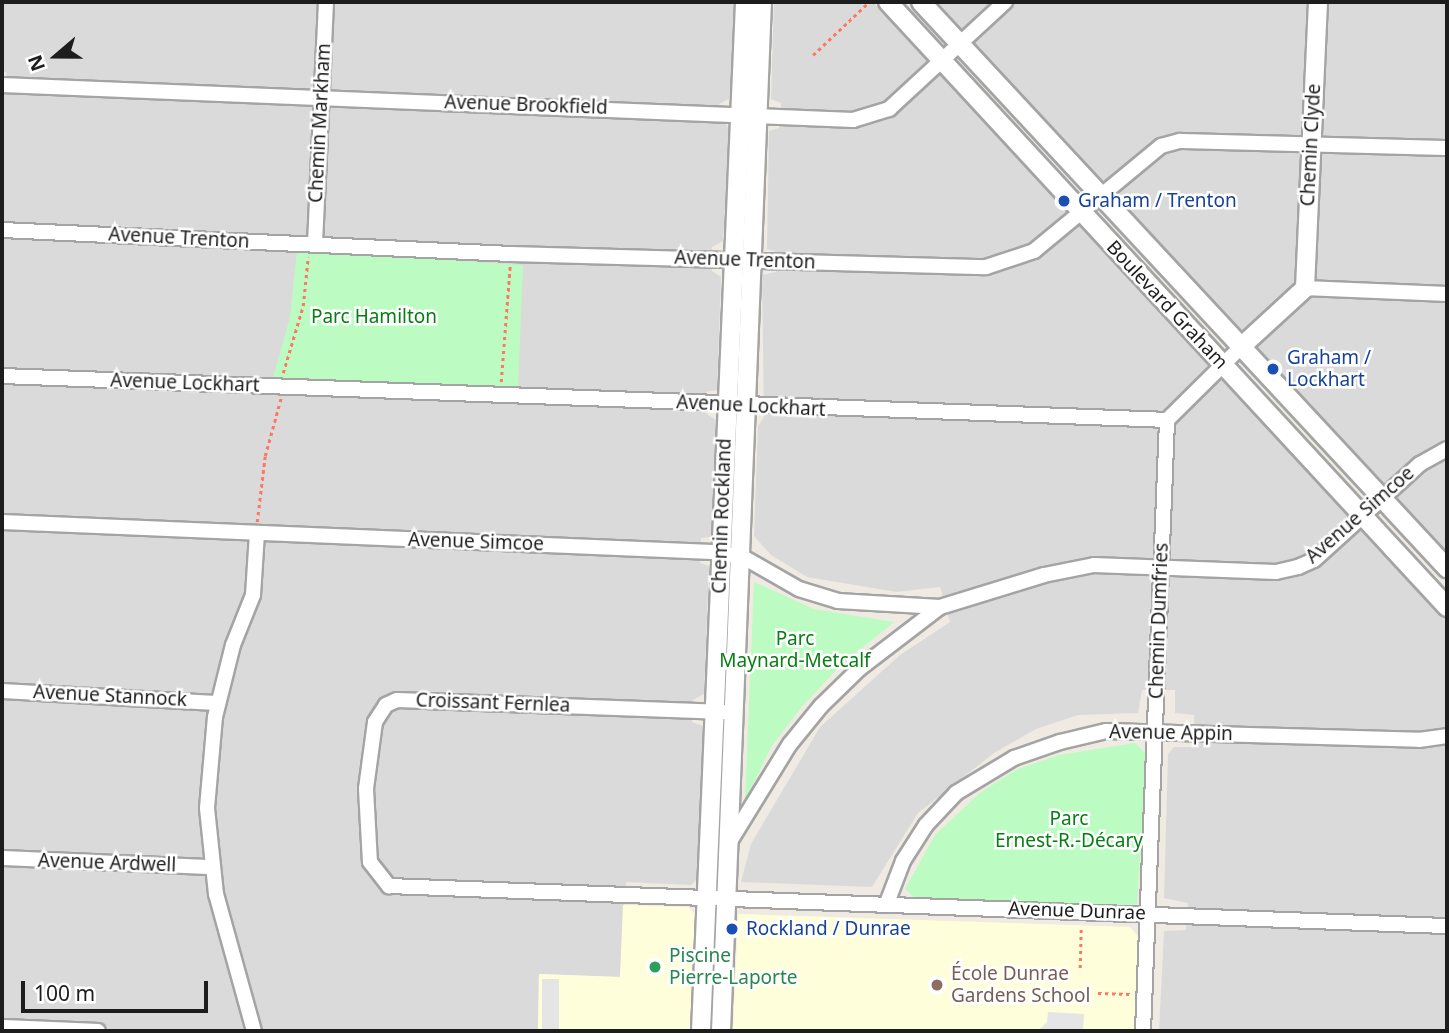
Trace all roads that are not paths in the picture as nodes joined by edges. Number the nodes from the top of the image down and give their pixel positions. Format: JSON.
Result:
{"nodes":[{"id":1,"x":326,"y":2,"type":"edge"},
{"id":2,"x":745,"y":2,"type":"edge"},
{"id":3,"x":762,"y":2,"type":"edge"},
{"id":4,"x":888,"y":2,"type":"edge"},
{"id":5,"x":921,"y":2,"type":"edge"},
{"id":6,"x":1005,"y":2,"type":"edge"},
{"id":7,"x":1318,"y":2,"type":"edge"},
{"id":8,"x":961,"y":43,"type":"junction"},
{"id":9,"x":942,"y":61,"type":"junction"},
{"id":10,"x":2,"y":85,"type":"edge"},
{"id":11,"x":322,"y":97,"type":"junction"},
{"id":12,"x":748,"y":114,"type":"junction"},
{"id":13,"x":1311,"y":143,"type":"junction"},
{"id":14,"x":1447,"y":148,"type":"edge"},
{"id":15,"x":1101,"y":194,"type":"junction"},
{"id":16,"x":1081,"y":212,"type":"junction"},
{"id":17,"x":2,"y":230,"type":"edge"},
{"id":18,"x":312,"y":247,"type":"junction"},
{"id":19,"x":733,"y":260,"type":"junction"},
{"id":20,"x":752,"y":261,"type":"junction"},
{"id":21,"x":1305,"y":288,"type":"junction"},
{"id":22,"x":1447,"y":294,"type":"edge"},
{"id":23,"x":1242,"y":346,"type":"junction"},
{"id":24,"x":1222,"y":365,"type":"junction"},
{"id":25,"x":2,"y":376,"type":"edge"},
{"id":26,"x":727,"y":405,"type":"junction"},
{"id":27,"x":746,"y":406,"type":"junction"},
{"id":28,"x":1167,"y":420,"type":"junction"},
{"id":29,"x":1447,"y":449,"type":"edge"},
{"id":30,"x":1382,"y":498,"type":"junction"},
{"id":31,"x":1361,"y":516,"type":"junction"},
{"id":32,"x":2,"y":522,"type":"edge"},
{"id":33,"x":257,"y":529,"type":"junction"},
{"id":34,"x":721,"y":553,"type":"junction"},
{"id":35,"x":740,"y":556,"type":"junction"},
{"id":36,"x":1160,"y":565,"type":"junction"},
{"id":37,"x":1447,"y":568,"type":"edge"},
{"id":38,"x":940,"y":607,"type":"junction"},
{"id":39,"x":1447,"y":607,"type":"edge"},
{"id":40,"x":2,"y":691,"type":"edge"},
{"id":41,"x":218,"y":703,"type":"junction"},
{"id":42,"x":714,"y":712,"type":"junction"},
{"id":43,"x":734,"y":713,"type":"junction"},
{"id":44,"x":1154,"y":731,"type":"junction"},
{"id":45,"x":1447,"y":736,"type":"edge"},
{"id":46,"x":728,"y":846,"type":"junction"},
{"id":47,"x":2,"y":858,"type":"edge"},
{"id":48,"x":212,"y":867,"type":"junction"},
{"id":49,"x":707,"y":896,"type":"junction"},
{"id":50,"x":726,"y":897,"type":"junction"},
{"id":51,"x":887,"y":903,"type":"junction"},
{"id":52,"x":1147,"y":914,"type":"junction"},
{"id":53,"x":1447,"y":926,"type":"edge"},
{"id":54,"x":2,"y":1027,"type":"edge"},
{"id":55,"x":98,"y":1031,"type":"edge"},
{"id":56,"x":254,"y":1031,"type":"edge"},
{"id":57,"x":701,"y":1031,"type":"edge"},
{"id":58,"x":721,"y":1031,"type":"edge"},
{"id":59,"x":1143,"y":1031,"type":"edge"}],
"edges":[{"from":1,"to":11,"type":"street","name":"Chemin Markham"},
{"from":2,"to":12,"type":"street","name":"Chemin Rockland"},
{"from":3,"to":12,"type":"street","name":"Chemin Rockland"},
{"from":4,"to":9,"type":"street","name":"Boulevard Graham"},
{"from":5,"to":8,"type":"street","name":"Boulevard Graham"},
{"from":6,"to":8,"type":"street","name":"Avenue Brookfield"},
{"from":7,"to":13,"type":"street","name":"Chemin Clyde"},
{"from":8,"to":9,"type":"street","name":"Avenue Brookfield"},
{"from":8,"to":15,"type":"street","name":"Boulevard Graham"},
{"from":9,"to":12,"type":"street","name":"Avenue Brookfield"},
{"from":9,"to":16,"type":"street","name":"Boulevard Graham"},
{"from":10,"to":11,"type":"street","name":"Avenue Brookfield"},
{"from":11,"to":12,"type":"street","name":"Avenue Brookfield"},
{"from":11,"to":18,"type":"street","name":"Chemin Markham"},
{"from":12,"to":19,"type":"street","name":"Chemin Rockland"},
{"from":12,"to":20,"type":"street","name":"Chemin Rockland"},
{"from":13,"to":14,"type":"street","name":"Avenue Trenton"},
{"from":13,"to":15,"type":"street","name":"Avenue Trenton"},
{"from":13,"to":21,"type":"street","name":"Chemin Clyde"},
{"from":15,"to":16,"type":"street","name":"Avenue Trenton"},
{"from":15,"to":23,"type":"street","name":"Boulevard Graham"},
{"from":16,"to":20,"type":"street","name":"Avenue Trenton"},
{"from":16,"to":24,"type":"street","name":"Boulevard Graham"},
{"from":17,"to":18,"type":"street","name":"Avenue Trenton"},
{"from":18,"to":19,"type":"street","name":"Avenue Trenton"},
{"from":19,"to":20,"type":"street","name":"Avenue Trenton"},
{"from":19,"to":26,"type":"street","name":"Chemin Rockland"},
{"from":20,"to":27,"type":"street","name":"Chemin Rockland"},
{"from":21,"to":22,"type":"street"},
{"from":21,"to":23,"type":"street"},
{"from":23,"to":24,"type":"street"},
{"from":23,"to":30,"type":"street","name":"Boulevard Graham"},
{"from":24,"to":28,"type":"street"},
{"from":24,"to":31,"type":"street","name":"Boulevard Graham"},
{"from":25,"to":26,"type":"street","name":"Avenue Lockhart"},
{"from":26,"to":27,"type":"street","name":"Avenue Lockhart"},
{"from":26,"to":34,"type":"street","name":"Chemin Rockland"},
{"from":27,"to":28,"type":"street","name":"Avenue Lockhart"},
{"from":27,"to":35,"type":"street","name":"Chemin Rockland"},
{"from":28,"to":36,"type":"street","name":"Chemin Dumfries"},
{"from":29,"to":30,"type":"street","name":"Avenue Simcoe"},
{"from":30,"to":31,"type":"street","name":"Avenue Simcoe"},
{"from":30,"to":37,"type":"street","name":"Boulevard Graham"},
{"from":31,"to":36,"type":"street","name":"Avenue Simcoe"},
{"from":31,"to":39,"type":"street","name":"Boulevard Graham"},
{"from":32,"to":33,"type":"street","name":"Avenue Simcoe"},
{"from":33,"to":34,"type":"street","name":"Avenue Simcoe"},
{"from":33,"to":41,"type":"street"},
{"from":34,"to":35,"type":"street","name":"Avenue Simcoe"},
{"from":34,"to":42,"type":"street","name":"Chemin Rockland"},
{"from":35,"to":38,"type":"street","name":"Avenue Simcoe"},
{"from":35,"to":43,"type":"street","name":"Chemin Rockland"},
{"from":36,"to":38,"type":"street","name":"Avenue Simcoe"},
{"from":36,"to":44,"type":"street","name":"Chemin Dumfries"},
{"from":38,"to":46,"type":"street","name":"Avenue Simcoe"},
{"from":40,"to":41,"type":"street","name":"Avenue Stannock"},
{"from":41,"to":48,"type":"street"},
{"from":42,"to":43,"type":"street","name":"Croissant Fernlea"},
{"from":42,"to":49,"type":"street","name":"Chemin Rockland"},
{"from":42,"to":49,"type":"street","name":"Croissant Fernlea"},
{"from":43,"to":46,"type":"street","name":"Chemin Rockland"},
{"from":44,"to":45,"type":"street","name":"Avenue Appin"},
{"from":44,"to":51,"type":"street","name":"Avenue Appin"},
{"from":44,"to":52,"type":"street","name":"Chemin Dumfries"},
{"from":46,"to":50,"type":"street","name":"Chemin Rockland"},
{"from":47,"to":48,"type":"street","name":"Avenue Ardwell"},
{"from":48,"to":56,"type":"street"},
{"from":49,"to":50,"type":"street","name":"Avenue Dunrae"},
{"from":49,"to":57,"type":"street","name":"Chemin Rockland"},
{"from":50,"to":51,"type":"street","name":"Avenue Dunrae"},
{"from":50,"to":58,"type":"street","name":"Chemin Rockland"},
{"from":51,"to":52,"type":"street","name":"Avenue Dunrae"},
{"from":52,"to":53,"type":"street","name":"Avenue Dunrae"},
{"from":52,"to":59,"type":"street","name":"Chemin Dumfries"},
{"from":54,"to":55,"type":"street"}]}
